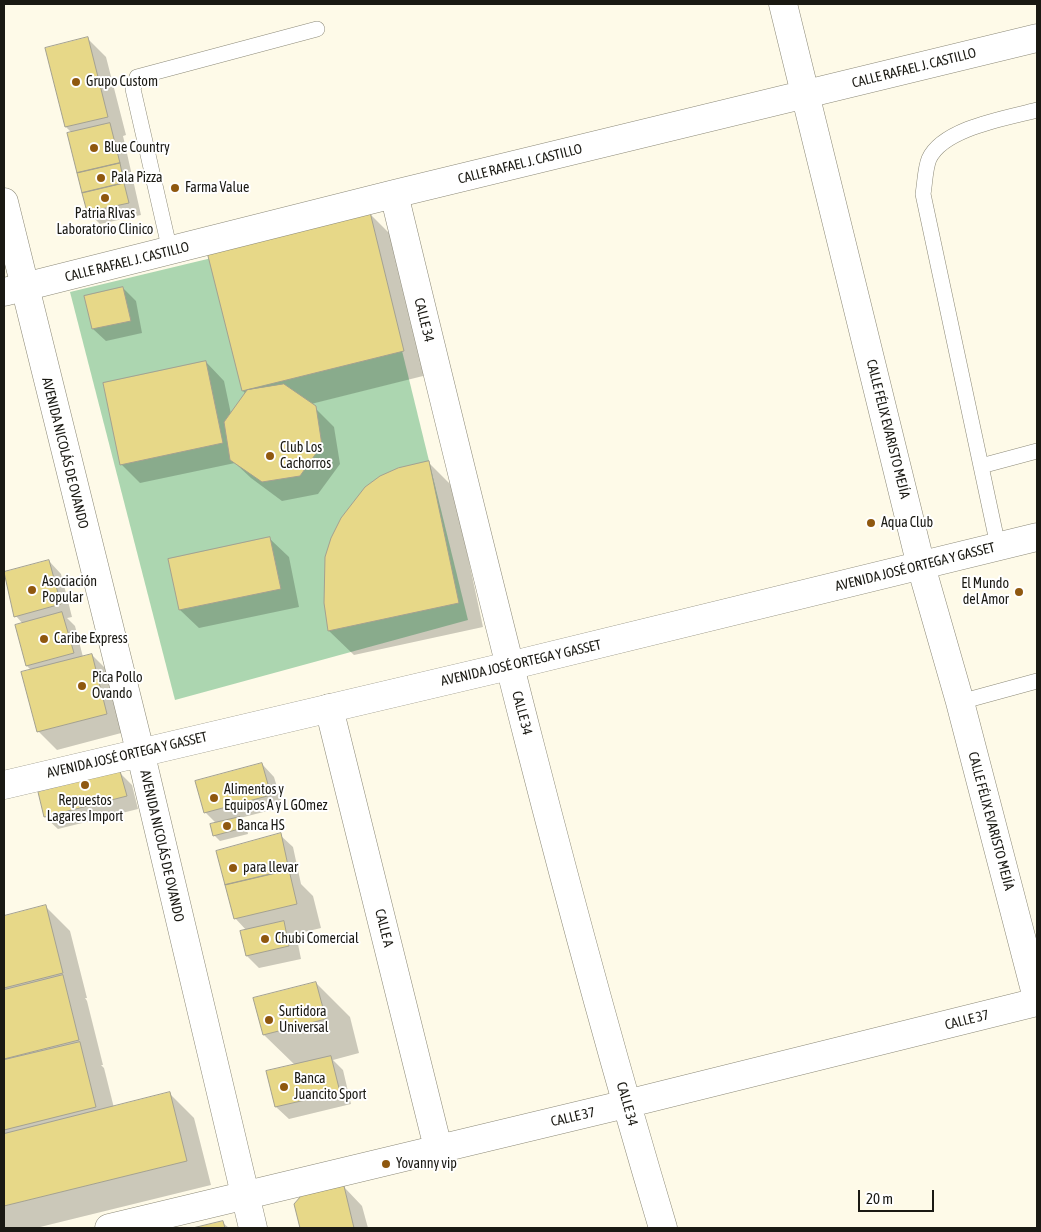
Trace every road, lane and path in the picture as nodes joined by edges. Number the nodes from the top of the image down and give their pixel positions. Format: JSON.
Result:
{"nodes":[{"id":1,"x":783,"y":4,"type":"edge"},
{"id":2,"x":317,"y":29,"type":"dead end"},
{"id":3,"x":1037,"y":38,"type":"edge"},
{"id":4,"x":805,"y":94,"type":"junction"},
{"id":5,"x":1037,"y":110,"type":"edge"},
{"id":6,"x":394,"y":194,"type":"junction"},
{"id":7,"x":4,"y":202,"type":"edge"},
{"id":8,"x":170,"y":251,"type":"junction"},
{"id":9,"x":14,"y":290,"type":"edge"},
{"id":10,"x":1037,"y":452,"type":"edge"},
{"id":11,"x":981,"y":466,"type":"junction"},
{"id":12,"x":1037,"y":536,"type":"edge"},
{"id":13,"x":998,"y":546,"type":"junction"},
{"id":14,"x":921,"y":566,"type":"junction"},
{"id":15,"x":509,"y":666,"type":"junction"},
{"id":16,"x":1037,"y":681,"type":"edge"},
{"id":17,"x":960,"y":702,"type":"junction"},
{"id":18,"x":328,"y":708,"type":"junction"},
{"id":19,"x":140,"y":751,"type":"junction"},
{"id":20,"x":4,"y":785,"type":"edge"},
{"id":21,"x":1037,"y":1000,"type":"edge"},
{"id":22,"x":626,"y":1104,"type":"junction"},
{"id":23,"x":438,"y":1148,"type":"junction"},
{"id":24,"x":244,"y":1195,"type":"junction"},
{"id":25,"x":109,"y":1228,"type":"edge"},
{"id":26,"x":253,"y":1228,"type":"edge"},
{"id":27,"x":664,"y":1228,"type":"edge"}],
"edges":[{"from":1,"to":4,"type":"street","name":"CALLE FÉLIX EVARISTO MEJÍA"},
{"from":2,"to":8,"type":"lane"},
{"from":3,"to":4,"type":"street","name":"CALLE RAFAEL J. CASTILLO"},
{"from":4,"to":6,"type":"street","name":"CALLE RAFAEL J. CASTILLO"},
{"from":4,"to":14,"type":"street","name":"CALLE FÉLIX EVARISTO MEJÍA"},
{"from":5,"to":11,"type":"lane"},
{"from":6,"to":8,"type":"street","name":"CALLE RAFAEL J. CASTILLO"},
{"from":6,"to":15,"type":"street","name":"CALLE 34"},
{"from":7,"to":9,"type":"street","name":"AVENIDA NICOLÁS DE OVANDO"},
{"from":8,"to":9,"type":"street","name":"CALLE RAFAEL J. CASTILLO"},
{"from":9,"to":19,"type":"street","name":"AVENIDA NICOLÁS DE OVANDO"},
{"from":10,"to":11,"type":"lane"},
{"from":11,"to":13,"type":"lane"},
{"from":12,"to":13,"type":"street","name":"AVENIDA JOSÉ ORTEGA Y GASSET"},
{"from":13,"to":14,"type":"street","name":"AVENIDA JOSÉ ORTEGA Y GASSET"},
{"from":14,"to":15,"type":"street","name":"AVENIDA JOSÉ ORTEGA Y GASSET"},
{"from":14,"to":17,"type":"street","name":"CALLE FÉLIX EVARISTO MEJÍA"},
{"from":15,"to":18,"type":"street","name":"AVENIDA JOSÉ ORTEGA Y GASSET"},
{"from":15,"to":22,"type":"street","name":"CALLE 34"},
{"from":16,"to":17,"type":"lane"},
{"from":17,"to":21,"type":"street","name":"CALLE FÉLIX EVARISTO MEJÍA"},
{"from":18,"to":19,"type":"street","name":"AVENIDA JOSÉ ORTEGA Y GASSET"},
{"from":18,"to":23,"type":"street","name":"CALLE A"},
{"from":19,"to":20,"type":"street","name":"AVENIDA JOSÉ ORTEGA Y GASSET"},
{"from":19,"to":24,"type":"street","name":"AVENIDA NICOLÁS DE OVANDO"},
{"from":21,"to":22,"type":"street","name":"CALLE 37"},
{"from":22,"to":23,"type":"street","name":"CALLE 37"},
{"from":22,"to":27,"type":"street","name":"CALLE 34"},
{"from":23,"to":24,"type":"street","name":"CALLE 37"},
{"from":24,"to":25,"type":"street","name":"CALLE 37"},
{"from":24,"to":26,"type":"street","name":"AVENIDA NICOLÁS DE OVANDO"}]}
